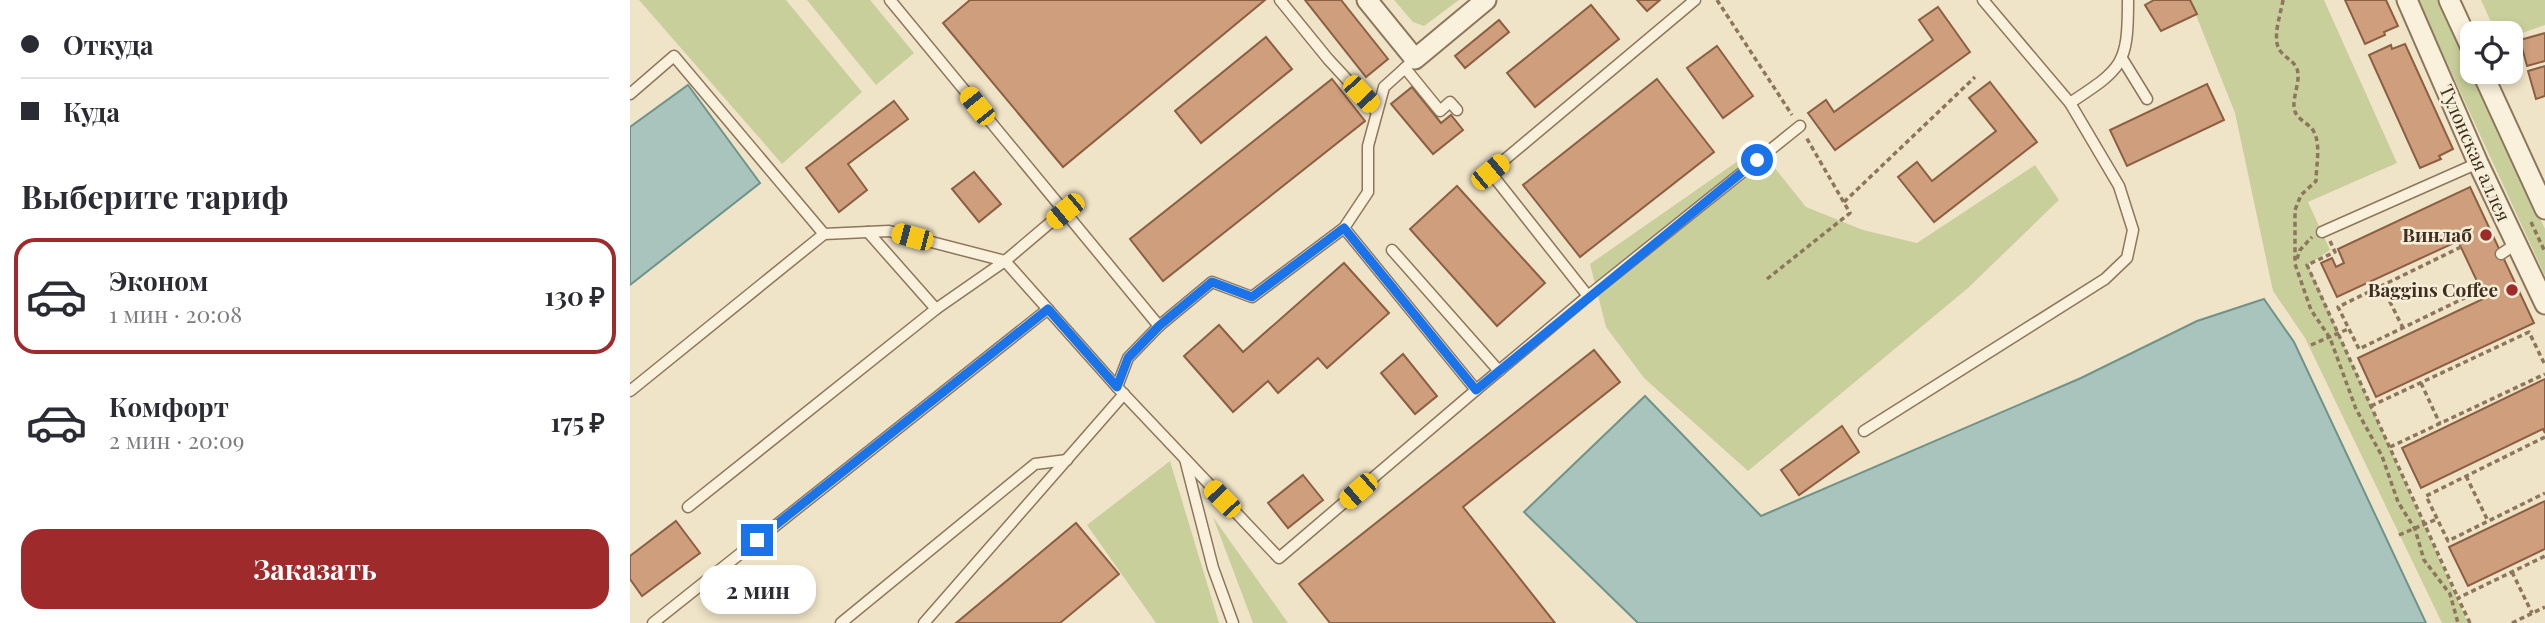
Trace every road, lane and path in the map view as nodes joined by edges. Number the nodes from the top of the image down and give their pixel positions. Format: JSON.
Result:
{"nodes":[{"id":1,"x":890,"y":0,"type":"edge"},
{"id":2,"x":1280,"y":0,"type":"edge"},
{"id":3,"x":1367,"y":0,"type":"edge"},
{"id":4,"x":1486,"y":0,"type":"edge"},
{"id":5,"x":1695,"y":0,"type":"edge"},
{"id":6,"x":1983,"y":0,"type":"edge"},
{"id":7,"x":2128,"y":0,"type":"edge"},
{"id":8,"x":2284,"y":0,"type":"edge"},
{"id":9,"x":2407,"y":0,"type":"edge"},
{"id":10,"x":2449,"y":0,"type":"edge"},
{"id":11,"x":2460,"y":24,"type":"edge"},
{"id":12,"x":2123,"y":60,"type":"junction"},
{"id":13,"x":1410,"y":64,"type":"junction"},
{"id":14,"x":1975,"y":78,"type":"dead end"},
{"id":15,"x":2488,"y":84,"type":"edge"},
{"id":16,"x":630,"y":94,"type":"edge"},
{"id":17,"x":2147,"y":99,"type":"dead end"},
{"id":18,"x":2070,"y":103,"type":"junction"},
{"id":19,"x":1457,"y":110,"type":"dead end"},
{"id":20,"x":1377,"y":112,"type":"junction"},
{"id":21,"x":1800,"y":126,"type":"dead end"},
{"id":22,"x":2479,"y":163,"type":"junction"},
{"id":23,"x":1844,"y":202,"type":"dead end"},
{"id":24,"x":2545,"y":209,"type":"edge"},
{"id":25,"x":1065,"y":211,"type":"junction"},
{"id":26,"x":1344,"y":228,"type":"junction"},
{"id":27,"x":868,"y":232,"type":"junction"},
{"id":28,"x":2324,"y":232,"type":"junction"},
{"id":29,"x":824,"y":234,"type":"junction"},
{"id":30,"x":2461,"y":247,"type":"dead end"},
{"id":31,"x":1392,"y":250,"type":"dead end"},
{"id":32,"x":1005,"y":261,"type":"junction"},
{"id":33,"x":2295,"y":264,"type":"junction"},
{"id":34,"x":2382,"y":286,"type":"junction"},
{"id":35,"x":2481,"y":290,"type":"dead end"},
{"id":36,"x":1588,"y":296,"type":"junction"},
{"id":37,"x":2545,"y":304,"type":"edge"},
{"id":38,"x":936,"y":309,"type":"junction"},
{"id":39,"x":1048,"y":309,"type":"junction"},
{"id":40,"x":1159,"y":326,"type":"junction"},
{"id":41,"x":2349,"y":328,"type":"junction"},
{"id":42,"x":2403,"y":328,"type":"junction"},
{"id":43,"x":2337,"y":334,"type":"junction"},
{"id":44,"x":2330,"y":338,"type":"junction"},
{"id":45,"x":2312,"y":345,"type":"dead end"},
{"id":46,"x":2545,"y":349,"type":"edge"},
{"id":47,"x":2539,"y":352,"type":"junction"},
{"id":48,"x":2545,"y":365,"type":"edge"},
{"id":49,"x":1499,"y":371,"type":"junction"},
{"id":50,"x":2545,"y":374,"type":"edge"},
{"id":51,"x":2421,"y":383,"type":"junction"},
{"id":52,"x":1476,"y":390,"type":"junction"},
{"id":53,"x":630,"y":391,"type":"edge"},
{"id":54,"x":1121,"y":391,"type":"junction"},
{"id":55,"x":2371,"y":407,"type":"junction"},
{"id":56,"x":2440,"y":424,"type":"junction"},
{"id":57,"x":1864,"y":432,"type":"dead end"},
{"id":58,"x":2545,"y":438,"type":"edge"},
{"id":59,"x":2390,"y":447,"type":"junction"},
{"id":60,"x":1184,"y":459,"type":"junction"},
{"id":61,"x":1067,"y":460,"type":"junction"},
{"id":62,"x":2466,"y":476,"type":"junction"},
{"id":63,"x":2545,"y":493,"type":"edge"},
{"id":64,"x":688,"y":507,"type":"dead end"},
{"id":65,"x":2437,"y":519,"type":"junction"},
{"id":66,"x":2488,"y":521,"type":"junction"},
{"id":67,"x":2426,"y":524,"type":"junction"},
{"id":68,"x":2415,"y":529,"type":"junction"},
{"id":69,"x":2399,"y":535,"type":"dead end"},
{"id":70,"x":2545,"y":556,"type":"edge"},
{"id":71,"x":2511,"y":572,"type":"junction"},
{"id":72,"x":2458,"y":597,"type":"junction"},
{"id":73,"x":2545,"y":607,"type":"edge"},
{"id":74,"x":2532,"y":613,"type":"junction"},
{"id":75,"x":653,"y":623,"type":"edge"},
{"id":76,"x":841,"y":623,"type":"edge"},
{"id":77,"x":924,"y":623,"type":"edge"},
{"id":78,"x":1233,"y":623,"type":"edge"},
{"id":79,"x":2458,"y":623,"type":"edge"},
{"id":80,"x":2470,"y":623,"type":"edge"},
{"id":81,"x":2512,"y":623,"type":"edge"}],
"edges":[{"from":1,"to":25,"type":"lane"},
{"from":2,"to":20,"type":"lane"},
{"from":3,"to":13,"type":"street"},
{"from":4,"to":13,"type":"street"},
{"from":5,"to":36,"type":"lane"},
{"from":6,"to":18,"type":"lane"},
{"from":7,"to":12,"type":"lane"},
{"from":8,"to":33,"type":"path"},
{"from":9,"to":22,"type":"street","name":"Тулонская аллея"},
{"from":10,"to":11,"type":"street"},
{"from":12,"to":17,"type":"lane"},
{"from":12,"to":18,"type":"lane"},
{"from":13,"to":19,"type":"lane"},
{"from":13,"to":20,"type":"lane"},
{"from":14,"to":23,"type":"path"},
{"from":15,"to":24,"type":"street","name":"Тулонская аллея"},
{"from":16,"to":29,"type":"lane"},
{"from":18,"to":57,"type":"lane"},
{"from":20,"to":26,"type":"lane"},
{"from":21,"to":36,"type":"lane"},
{"from":22,"to":28,"type":"lane"},
{"from":22,"to":37,"type":"street","name":"Тулонская аллея"},
{"from":25,"to":32,"type":"lane"},
{"from":25,"to":40,"type":"lane"},
{"from":26,"to":40,"type":"lane"},
{"from":26,"to":52,"type":"lane"},
{"from":27,"to":29,"type":"lane"},
{"from":27,"to":32,"type":"lane"},
{"from":27,"to":38,"type":"lane"},
{"from":28,"to":33,"type":"path"},
{"from":28,"to":43,"type":"path"},
{"from":29,"to":53,"type":"lane"},
{"from":30,"to":34,"type":"path"},
{"from":31,"to":49,"type":"lane"},
{"from":32,"to":38,"type":"lane"},
{"from":32,"to":39,"type":"lane"},
{"from":33,"to":44,"type":"path"},
{"from":34,"to":41,"type":"path"},
{"from":34,"to":42,"type":"path"},
{"from":35,"to":42,"type":"path"},
{"from":36,"to":49,"type":"lane"},
{"from":38,"to":64,"type":"lane"},
{"from":39,"to":54,"type":"lane"},
{"from":39,"to":75,"type":"lane"},
{"from":40,"to":54,"type":"lane"},
{"from":41,"to":42,"type":"path"},
{"from":41,"to":43,"type":"path"},
{"from":43,"to":44,"type":"path"},
{"from":43,"to":55,"type":"path"},
{"from":44,"to":45,"type":"path"},
{"from":44,"to":68,"type":"path"},
{"from":46,"to":47,"type":"path"},
{"from":47,"to":48,"type":"path"},
{"from":47,"to":51,"type":"path"},
{"from":49,"to":52,"type":"lane"},
{"from":50,"to":56,"type":"path"},
{"from":51,"to":55,"type":"path"},
{"from":51,"to":56,"type":"path"},
{"from":52,"to":60,"type":"lane"},
{"from":54,"to":60,"type":"lane"},
{"from":54,"to":61,"type":"lane"},
{"from":55,"to":59,"type":"path"},
{"from":56,"to":59,"type":"path"},
{"from":58,"to":62,"type":"path"},
{"from":59,"to":67,"type":"path"},
{"from":60,"to":78,"type":"lane"},
{"from":61,"to":76,"type":"lane"},
{"from":61,"to":77,"type":"lane"},
{"from":62,"to":65,"type":"path"},
{"from":62,"to":66,"type":"path"},
{"from":63,"to":66,"type":"path"},
{"from":65,"to":66,"type":"path"},
{"from":65,"to":67,"type":"path"},
{"from":67,"to":68,"type":"path"},
{"from":67,"to":72,"type":"path"},
{"from":68,"to":69,"type":"path"},
{"from":68,"to":79,"type":"path"},
{"from":70,"to":71,"type":"path"},
{"from":71,"to":72,"type":"path"},
{"from":71,"to":74,"type":"path"},
{"from":72,"to":80,"type":"path"},
{"from":73,"to":74,"type":"path"},
{"from":74,"to":81,"type":"path"}]}
